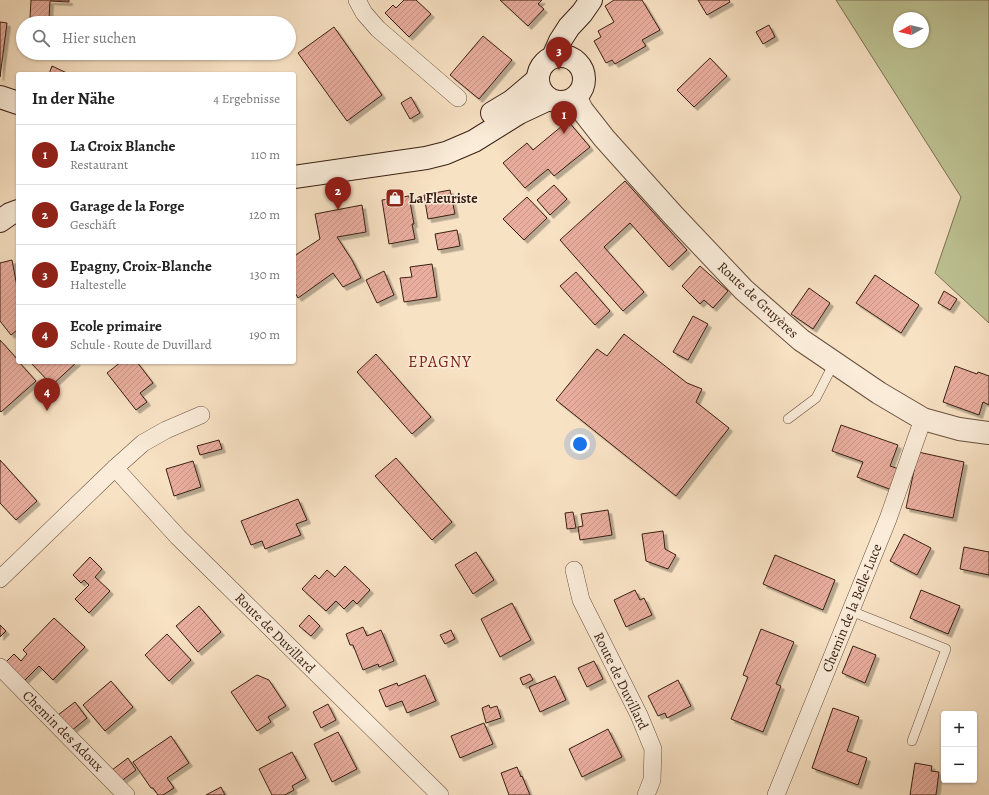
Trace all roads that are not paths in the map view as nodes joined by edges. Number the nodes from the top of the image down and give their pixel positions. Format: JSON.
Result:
{"nodes":[{"id":1,"x":357,"y":0,"type":"edge"},
{"id":2,"x":587,"y":6,"type":"edge"},
{"id":3,"x":554,"y":57,"type":"junction"},
{"id":4,"x":575,"y":60,"type":"junction"},
{"id":5,"x":538,"y":79,"type":"junction"},
{"id":6,"x":0,"y":97,"type":"edge"},
{"id":7,"x":458,"y":98,"type":"dead end"},
{"id":8,"x":576,"y":98,"type":"junction"},
{"id":9,"x":549,"y":99,"type":"junction"},
{"id":10,"x":16,"y":102,"type":"edge"},
{"id":11,"x":296,"y":163,"type":"edge"},
{"id":12,"x":296,"y":177,"type":"edge"},
{"id":13,"x":16,"y":212,"type":"edge"},
{"id":14,"x":0,"y":221,"type":"edge"},
{"id":15,"x":16,"y":226,"type":"edge"},
{"id":16,"x":0,"y":228,"type":"edge"},
{"id":17,"x":834,"y":363,"type":"junction"},
{"id":18,"x":201,"y":415,"type":"dead end"},
{"id":19,"x":923,"y":418,"type":"junction"},
{"id":20,"x":788,"y":419,"type":"dead end"},
{"id":21,"x":989,"y":433,"type":"edge"},
{"id":22,"x":115,"y":468,"type":"junction"},
{"id":23,"x":574,"y":570,"type":"dead end"},
{"id":24,"x":0,"y":580,"type":"edge"},
{"id":25,"x":851,"y":611,"type":"junction"},
{"id":26,"x":0,"y":667,"type":"edge"},
{"id":27,"x":912,"y":741,"type":"dead end"},
{"id":28,"x":126,"y":795,"type":"edge"},
{"id":29,"x":440,"y":795,"type":"edge"},
{"id":30,"x":646,"y":795,"type":"edge"},
{"id":31,"x":776,"y":795,"type":"edge"}],
"edges":[{"from":1,"to":7,"type":"street"},
{"from":2,"to":3,"type":"main road"},
{"from":2,"to":4,"type":"main road"},
{"from":3,"to":4,"type":"main road"},
{"from":3,"to":5,"type":"main road"},
{"from":4,"to":8,"type":"main road"},
{"from":5,"to":9,"type":"main road"},
{"from":5,"to":11,"type":"main road"},
{"from":6,"to":10,"type":"main road"},
{"from":8,"to":9,"type":"main road"},
{"from":8,"to":17,"type":"main road","name":"Route de Gruyères"},
{"from":9,"to":12,"type":"main road"},
{"from":13,"to":14,"type":"main road"},
{"from":15,"to":16,"type":"main road"},
{"from":17,"to":19,"type":"main road","name":"Route de Gruyères"},
{"from":17,"to":20,"type":"lane"},
{"from":18,"to":22,"type":"street"},
{"from":19,"to":21,"type":"main road","name":"Route de Gruyères"},
{"from":19,"to":25,"type":"street","name":"Chemin de la Belle-Luce"},
{"from":22,"to":24,"type":"street"},
{"from":22,"to":29,"type":"street","name":"Route de Duvillard"},
{"from":23,"to":30,"type":"street","name":"Route de Duvillard"},
{"from":25,"to":27,"type":"lane"},
{"from":25,"to":31,"type":"street","name":"Chemin de la Belle-Luce"},
{"from":26,"to":28,"type":"street","name":"Chemin des Adoux"}]}
